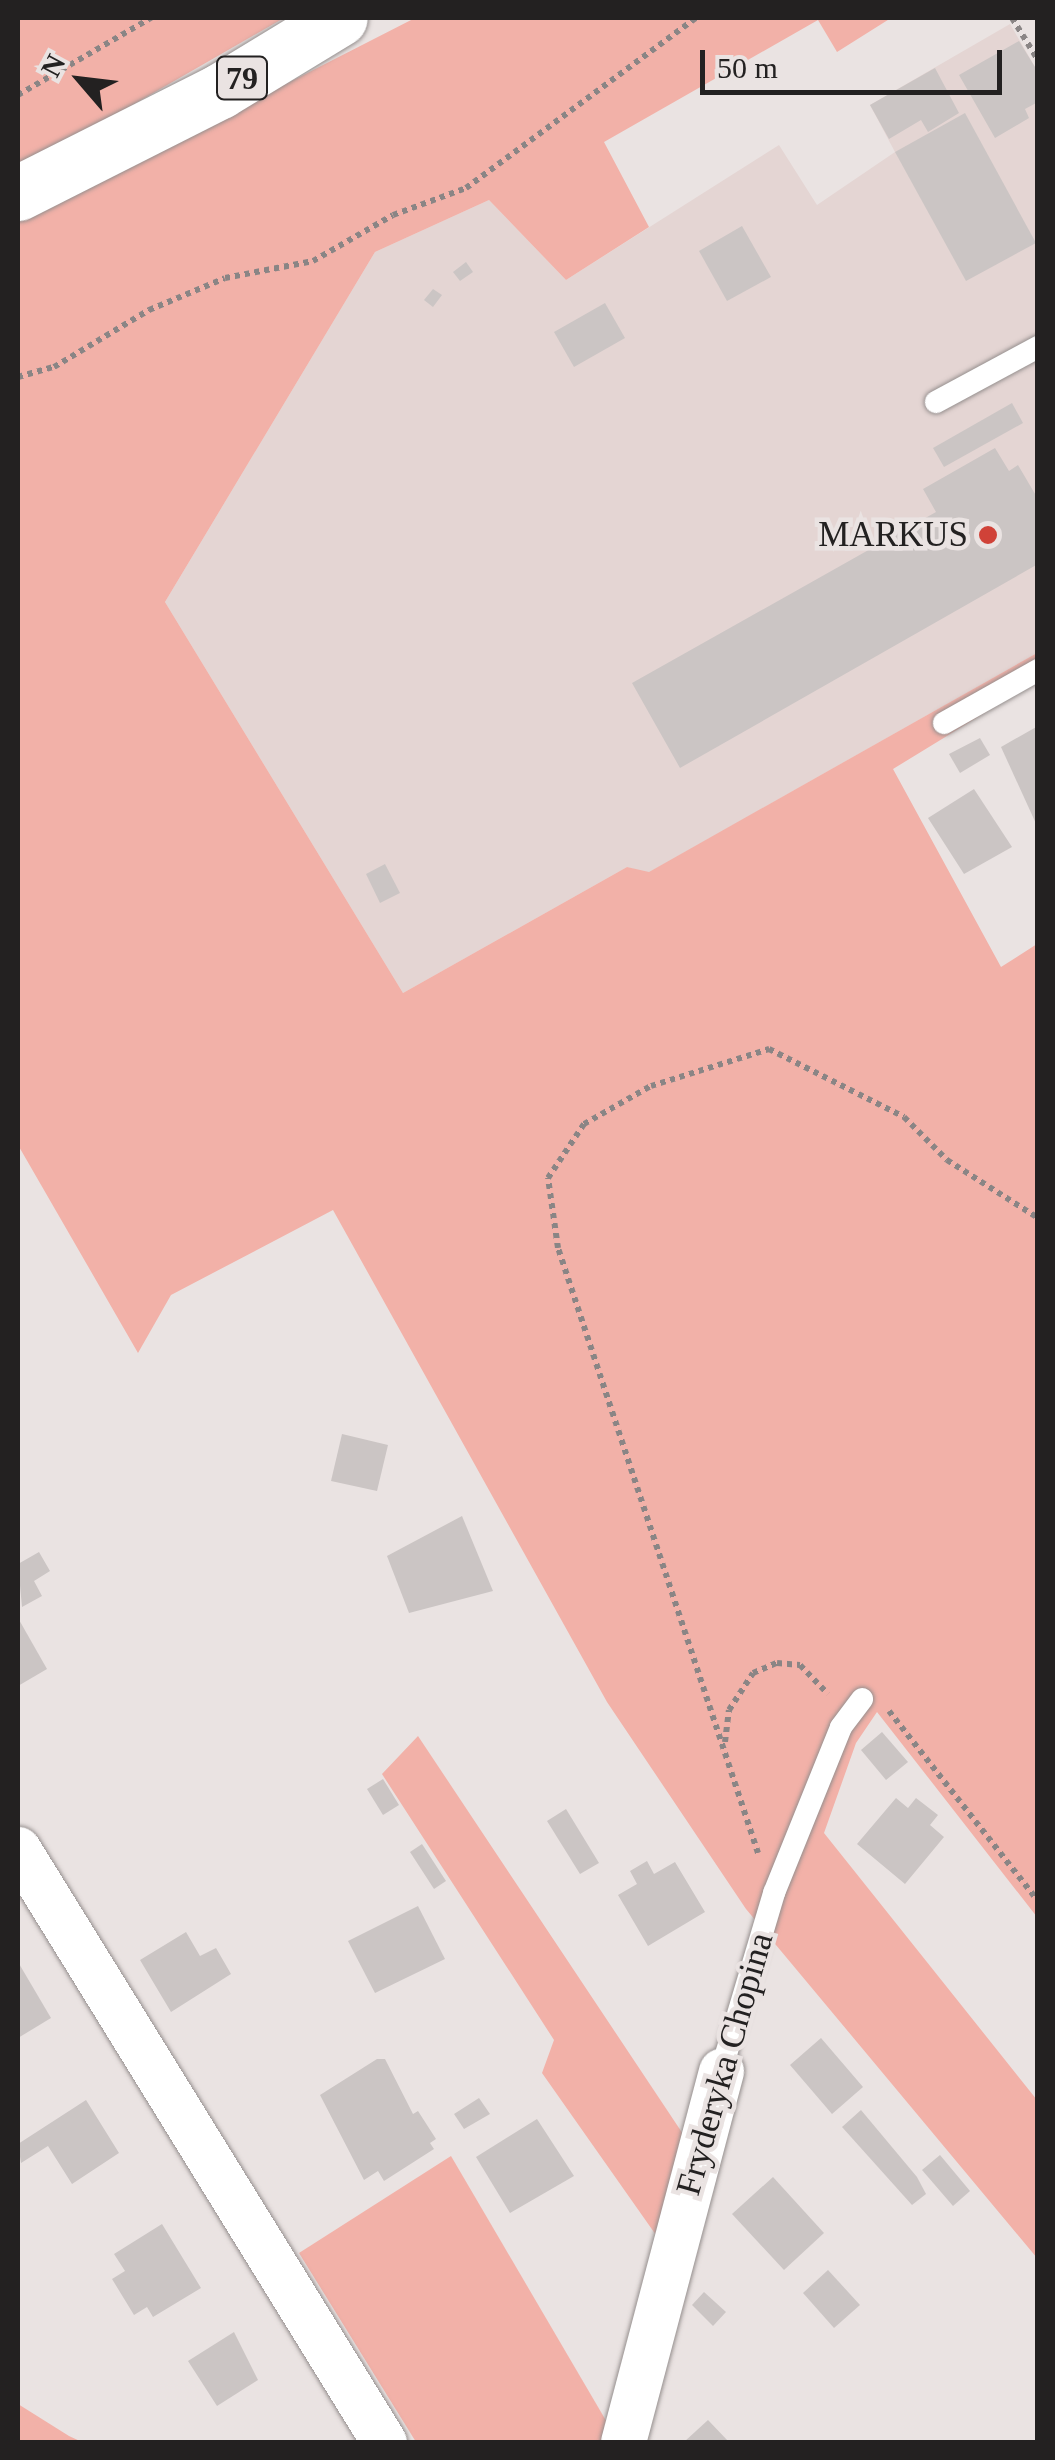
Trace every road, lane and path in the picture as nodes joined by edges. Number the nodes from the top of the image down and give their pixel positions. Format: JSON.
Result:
{"nodes":[{"id":1,"x":151,"y":18,"type":"edge"},
{"id":2,"x":339,"y":18,"type":"edge"},
{"id":3,"x":696,"y":18,"type":"edge"},
{"id":4,"x":1012,"y":18,"type":"edge"},
{"id":5,"x":1038,"y":60,"type":"edge"},
{"id":6,"x":18,"y":95,"type":"edge"},
{"id":7,"x":18,"y":194,"type":"edge"},
{"id":8,"x":1038,"y":347,"type":"edge"},
{"id":9,"x":18,"y":377,"type":"edge"},
{"id":10,"x":936,"y":402,"type":"dead end"},
{"id":11,"x":1038,"y":670,"type":"edge"},
{"id":12,"x":944,"y":723,"type":"dead end"},
{"id":13,"x":1038,"y":1218,"type":"edge"},
{"id":14,"x":862,"y":1699,"type":"joint"},
{"id":15,"x":841,"y":1727,"type":"junction"},
{"id":16,"x":726,"y":1753,"type":"junction"},
{"id":17,"x":18,"y":1849,"type":"edge"},
{"id":18,"x":774,"y":1893,"type":"junction"},
{"id":19,"x":1038,"y":1901,"type":"edge"},
{"id":20,"x":722,"y":2072,"type":"joint"},
{"id":21,"x":384,"y":2442,"type":"edge"},
{"id":22,"x":623,"y":2442,"type":"edge"}],
"edges":[{"from":1,"to":6,"type":"path"},
{"from":2,"to":7,"type":"main road","number":"79"},
{"from":3,"to":9,"type":"path"},
{"from":4,"to":5,"type":"path"},
{"from":8,"to":10,"type":"lane"},
{"from":11,"to":12,"type":"lane"},
{"from":13,"to":16,"type":"path"},
{"from":14,"to":15,"type":"lane","name":"Fryderyka Chopina"},
{"from":14,"to":19,"type":"path"},
{"from":15,"to":16,"type":"path"},
{"from":15,"to":18,"type":"lane","name":"Fryderyka Chopina"},
{"from":16,"to":18,"type":"path"},
{"from":17,"to":21,"type":"street"},
{"from":18,"to":20,"type":"lane","name":"Fryderyka Chopina"},
{"from":20,"to":22,"type":"street","name":"Fryderyka Chopina"}]}
